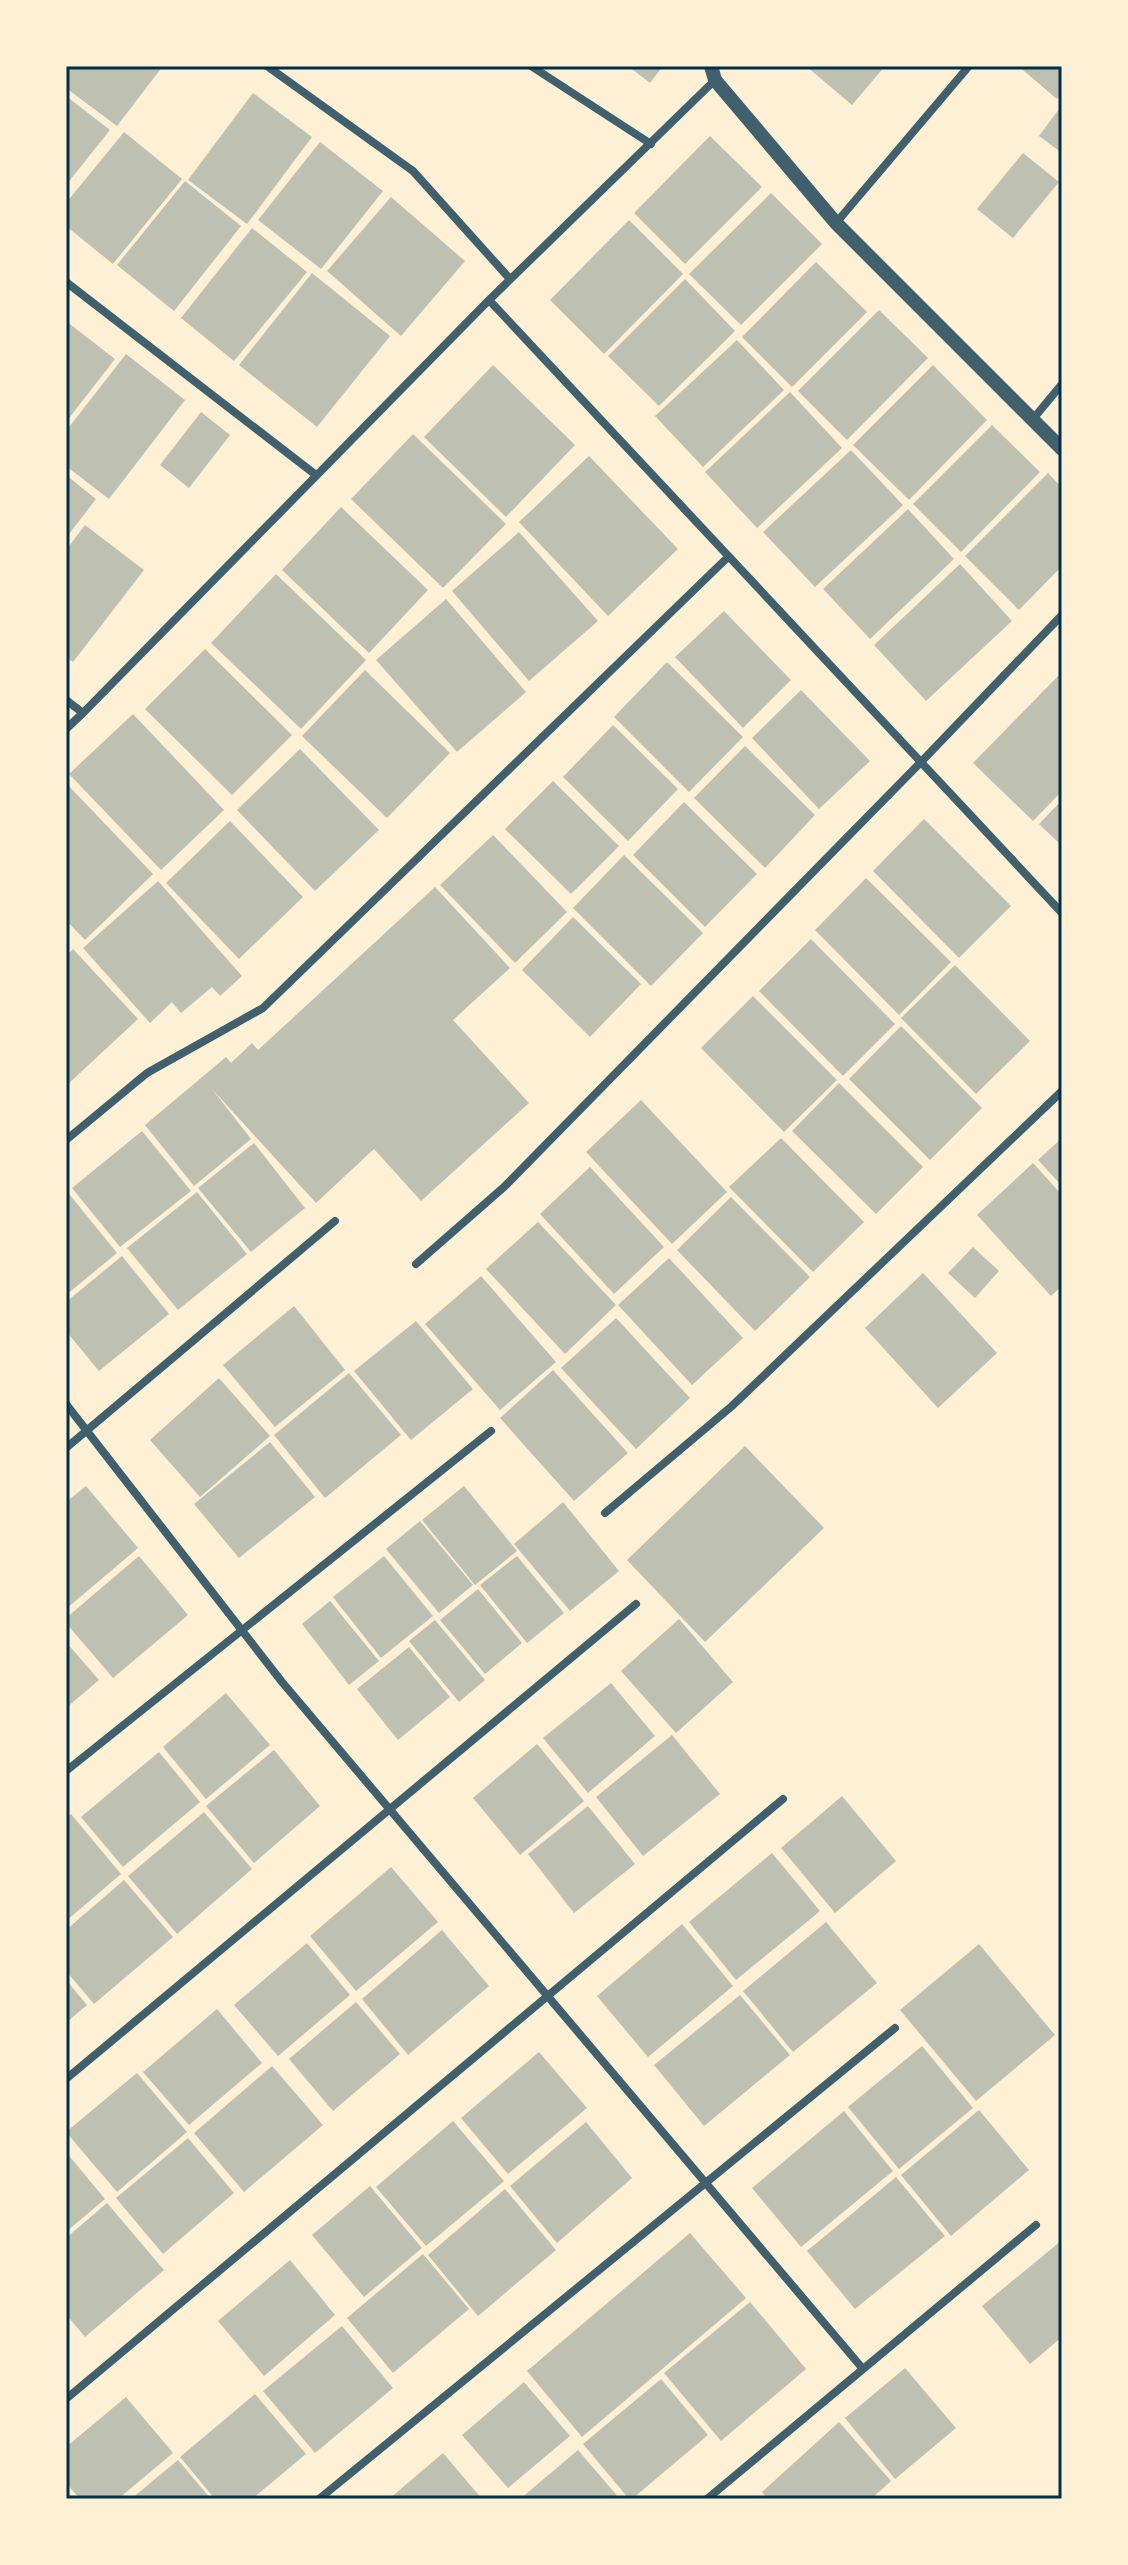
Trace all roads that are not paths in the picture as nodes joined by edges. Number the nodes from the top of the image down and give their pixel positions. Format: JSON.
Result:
{"nodes":[{"id":1,"x":267,"y":66,"type":"edge"},
{"id":2,"x":531,"y":66,"type":"edge"},
{"id":3,"x":969,"y":66,"type":"edge"},
{"id":4,"x":713,"y":73,"type":"edge"},
{"id":5,"x":651,"y":144,"type":"junction"},
{"id":6,"x":836,"y":223,"type":"junction"},
{"id":7,"x":510,"y":279,"type":"junction"},
{"id":8,"x":66,"y":282,"type":"edge"},
{"id":9,"x":489,"y":300,"type":"junction"},
{"id":10,"x":1062,"y":384,"type":"edge"},
{"id":11,"x":1033,"y":419,"type":"junction"},
{"id":12,"x":1062,"y":449,"type":"edge"},
{"id":13,"x":316,"y":475,"type":"junction"},
{"id":14,"x":728,"y":557,"type":"junction"},
{"id":15,"x":1062,"y":615,"type":"edge"},
{"id":16,"x":66,"y":700,"type":"edge"},
{"id":17,"x":83,"y":713,"type":"junction"},
{"id":18,"x":66,"y":729,"type":"edge"},
{"id":19,"x":922,"y":761,"type":"junction"},
{"id":20,"x":1062,"y":913,"type":"edge"},
{"id":21,"x":1062,"y":1091,"type":"edge"},
{"id":22,"x":66,"y":1140,"type":"edge"},
{"id":23,"x":335,"y":1221,"type":"dead end"},
{"id":24,"x":416,"y":1264,"type":"dead end"},
{"id":25,"x":66,"y":1404,"type":"edge"},
{"id":26,"x":87,"y":1431,"type":"junction"},
{"id":27,"x":491,"y":1431,"type":"dead end"},
{"id":28,"x":66,"y":1448,"type":"edge"},
{"id":29,"x":605,"y":1513,"type":"dead end"},
{"id":30,"x":636,"y":1604,"type":"dead end"},
{"id":31,"x":241,"y":1631,"type":"junction"},
{"id":32,"x":66,"y":1771,"type":"edge"},
{"id":33,"x":783,"y":1799,"type":"dead end"},
{"id":34,"x":391,"y":1809,"type":"junction"},
{"id":35,"x":548,"y":1995,"type":"junction"},
{"id":36,"x":895,"y":2028,"type":"dead end"},
{"id":37,"x":66,"y":2079,"type":"edge"},
{"id":38,"x":707,"y":2182,"type":"junction"},
{"id":39,"x":1036,"y":2225,"type":"dead end"},
{"id":40,"x":863,"y":2369,"type":"junction"},
{"id":41,"x":66,"y":2399,"type":"edge"},
{"id":42,"x":319,"y":2499,"type":"edge"},
{"id":43,"x":707,"y":2499,"type":"edge"}],
"edges":[{"from":1,"to":7,"type":"street"},
{"from":2,"to":5,"type":"street"},
{"from":3,"to":6,"type":"street"},
{"from":4,"to":5,"type":"street"},
{"from":4,"to":6,"type":"street"},
{"from":5,"to":7,"type":"street"},
{"from":6,"to":11,"type":"street"},
{"from":7,"to":9,"type":"street"},
{"from":8,"to":13,"type":"street"},
{"from":9,"to":13,"type":"street"},
{"from":9,"to":14,"type":"street"},
{"from":10,"to":11,"type":"street"},
{"from":11,"to":12,"type":"street"},
{"from":13,"to":17,"type":"street"},
{"from":14,"to":19,"type":"street"},
{"from":14,"to":22,"type":"street"},
{"from":15,"to":19,"type":"street"},
{"from":16,"to":17,"type":"street"},
{"from":17,"to":18,"type":"street"},
{"from":19,"to":20,"type":"street"},
{"from":19,"to":24,"type":"street"},
{"from":21,"to":29,"type":"street"},
{"from":23,"to":26,"type":"street"},
{"from":25,"to":26,"type":"street"},
{"from":26,"to":28,"type":"street"},
{"from":26,"to":31,"type":"street"},
{"from":27,"to":31,"type":"street"},
{"from":30,"to":34,"type":"street"},
{"from":31,"to":32,"type":"street"},
{"from":31,"to":34,"type":"street"},
{"from":33,"to":35,"type":"street"},
{"from":34,"to":35,"type":"street"},
{"from":34,"to":37,"type":"street"},
{"from":35,"to":38,"type":"street"},
{"from":35,"to":41,"type":"street"},
{"from":36,"to":38,"type":"street"},
{"from":38,"to":40,"type":"street"},
{"from":38,"to":42,"type":"street"},
{"from":39,"to":40,"type":"street"},
{"from":40,"to":43,"type":"street"}]}
